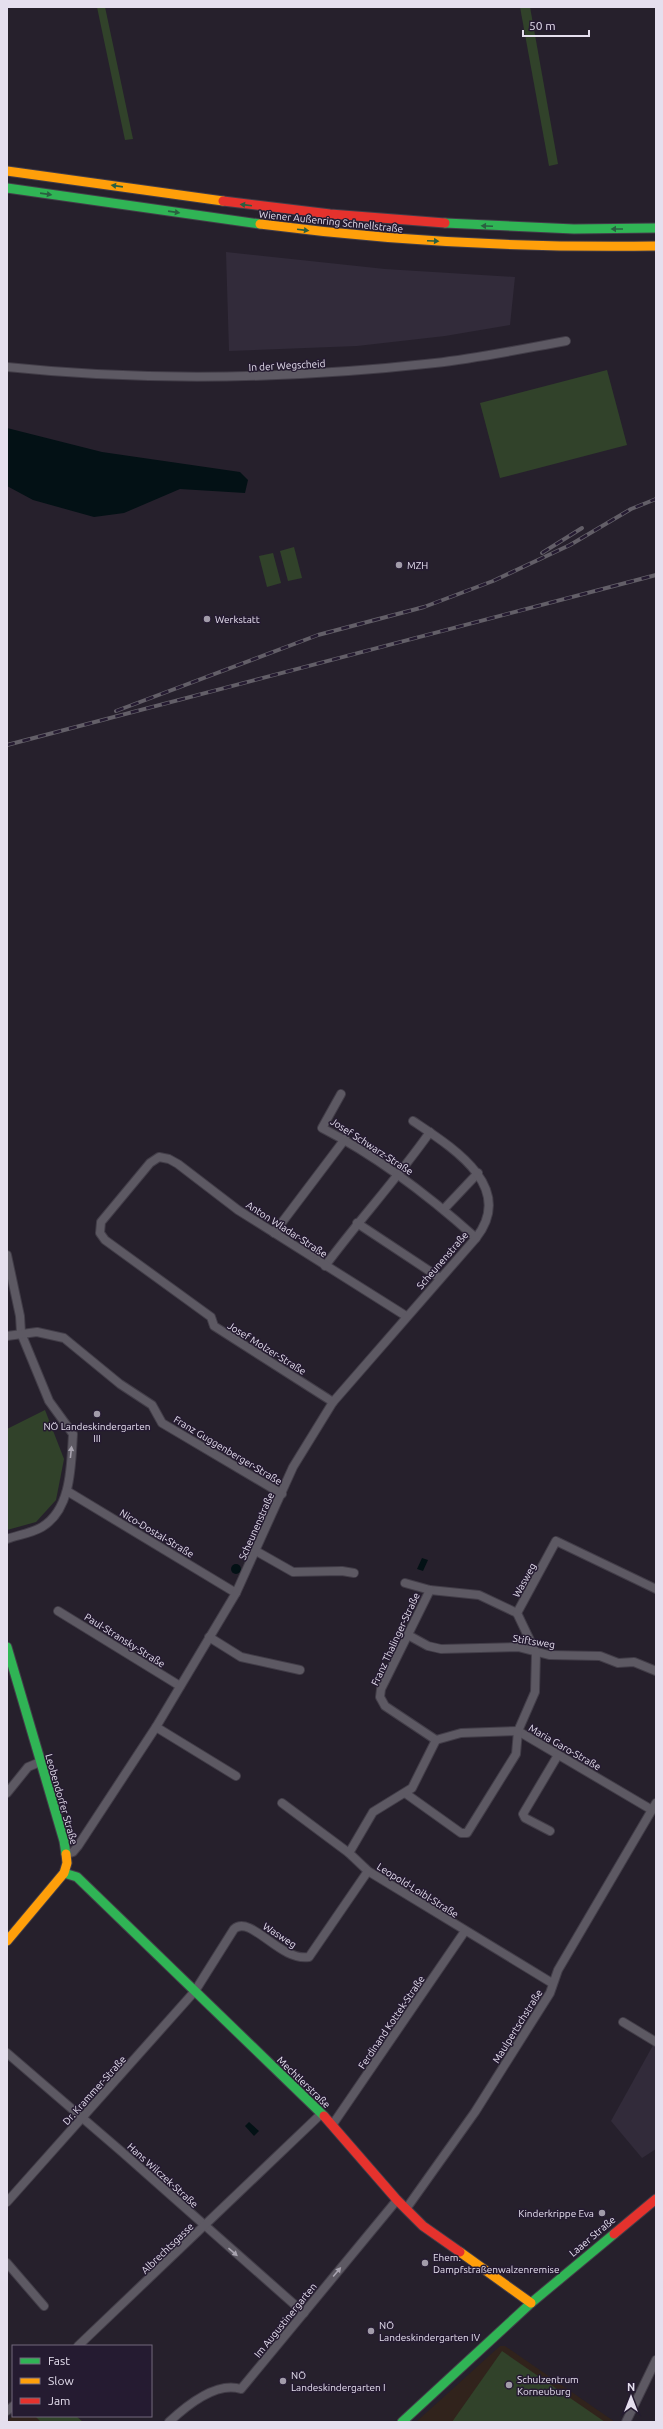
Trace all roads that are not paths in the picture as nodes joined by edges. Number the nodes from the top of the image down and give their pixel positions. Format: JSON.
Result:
{"nodes":[{"id":1,"x":7,"y":170,"type":"edge"},
{"id":2,"x":7,"y":188,"type":"edge"},
{"id":3,"x":656,"y":228,"type":"edge"},
{"id":4,"x":656,"y":246,"type":"edge"},
{"id":5,"x":566,"y":340,"type":"dead end"},
{"id":6,"x":7,"y":367,"type":"edge"},
{"id":7,"x":341,"y":1094,"type":"dead end"},
{"id":8,"x":413,"y":1121,"type":"dead end"},
{"id":9,"x":430,"y":1132,"type":"junction"},
{"id":10,"x":345,"y":1139,"type":"junction"},
{"id":11,"x":478,"y":1173,"type":"junction"},
{"id":12,"x":401,"y":1174,"type":"junction"},
{"id":13,"x":444,"y":1210,"type":"junction"},
{"id":14,"x":357,"y":1223,"type":"junction"},
{"id":15,"x":274,"y":1232,"type":"junction"},
{"id":16,"x":100,"y":1233,"type":"joint"},
{"id":17,"x":476,"y":1238,"type":"junction"},
{"id":18,"x":7,"y":1255,"type":"edge"},
{"id":19,"x":325,"y":1266,"type":"junction"},
{"id":20,"x":440,"y":1278,"type":"junction"},
{"id":21,"x":406,"y":1316,"type":"junction"},
{"id":22,"x":21,"y":1333,"type":"junction"},
{"id":23,"x":7,"y":1336,"type":"edge"},
{"id":24,"x":333,"y":1402,"type":"junction"},
{"id":25,"x":67,"y":1490,"type":"junction"},
{"id":26,"x":282,"y":1494,"type":"junction"},
{"id":27,"x":7,"y":1539,"type":"edge"},
{"id":28,"x":256,"y":1552,"type":"junction"},
{"id":29,"x":354,"y":1573,"type":"dead end"},
{"id":30,"x":405,"y":1583,"type":"dead end"},
{"id":31,"x":656,"y":1589,"type":"edge"},
{"id":32,"x":430,"y":1590,"type":"junction"},
{"id":33,"x":236,"y":1593,"type":"junction"},
{"id":34,"x":58,"y":1611,"type":"dead end"},
{"id":35,"x":517,"y":1613,"type":"junction"},
{"id":36,"x":408,"y":1635,"type":"junction"},
{"id":37,"x":209,"y":1636,"type":"junction"},
{"id":38,"x":8,"y":1653,"type":"edge"},
{"id":39,"x":536,"y":1653,"type":"junction"},
{"id":40,"x":300,"y":1670,"type":"dead end"},
{"id":41,"x":656,"y":1671,"type":"edge"},
{"id":42,"x":180,"y":1686,"type":"junction"},
{"id":43,"x":156,"y":1727,"type":"junction"},
{"id":44,"x":518,"y":1731,"type":"junction"},
{"id":45,"x":436,"y":1740,"type":"junction"},
{"id":46,"x":558,"y":1754,"type":"junction"},
{"id":47,"x":40,"y":1762,"type":"junction"},
{"id":48,"x":236,"y":1776,"type":"dead end"},
{"id":49,"x":7,"y":1793,"type":"edge"},
{"id":50,"x":405,"y":1793,"type":"junction"},
{"id":51,"x":282,"y":1803,"type":"dead end"},
{"id":52,"x":654,"y":1807,"type":"edge"},
{"id":53,"x":550,"y":1831,"type":"dead end"},
{"id":54,"x":349,"y":1853,"type":"junction"},
{"id":55,"x":67,"y":1854,"type":"junction"},
{"id":56,"x":368,"y":1871,"type":"junction"},
{"id":57,"x":64,"y":1873,"type":"junction"},
{"id":58,"x":465,"y":1931,"type":"junction"},
{"id":59,"x":7,"y":1941,"type":"edge"},
{"id":60,"x":552,"y":1983,"type":"junction"},
{"id":61,"x":195,"y":1991,"type":"junction"},
{"id":62,"x":623,"y":2022,"type":"dead end"},
{"id":63,"x":656,"y":2042,"type":"edge"},
{"id":64,"x":7,"y":2054,"type":"edge"},
{"id":65,"x":321,"y":2114,"type":"junction"},
{"id":66,"x":82,"y":2119,"type":"junction"},
{"id":67,"x":333,"y":2124,"type":"junction"},
{"id":68,"x":656,"y":2199,"type":"edge"},
{"id":69,"x":397,"y":2200,"type":"junction"},
{"id":70,"x":7,"y":2202,"type":"edge"},
{"id":71,"x":406,"y":2209,"type":"junction"},
{"id":72,"x":204,"y":2226,"type":"junction"},
{"id":73,"x":7,"y":2263,"type":"edge"},
{"id":74,"x":531,"y":2303,"type":"junction"},
{"id":75,"x":44,"y":2306,"type":"dead end"},
{"id":76,"x":304,"y":2313,"type":"junction"},
{"id":77,"x":79,"y":2345,"type":"edge"},
{"id":78,"x":656,"y":2360,"type":"edge"},
{"id":79,"x":169,"y":2422,"type":"edge"},
{"id":80,"x":402,"y":2422,"type":"edge"},
{"id":81,"x":626,"y":2422,"type":"edge"}],
"edges":[{"from":3,"to":1,"type":"main road","name":"Wiener Außenring Schnellstraße","one_way":true},
{"from":2,"to":4,"type":"main road","name":"Wiener Außenring Schnellstraße","one_way":true},
{"from":5,"to":6,"type":"street","name":"In der Wegscheid"},
{"from":7,"to":10,"type":"street","name":"Josef Schwarz-Straße"},
{"from":8,"to":9,"type":"street"},
{"from":9,"to":11,"type":"street"},
{"from":9,"to":12,"type":"street"},
{"from":10,"to":12,"type":"street","name":"Josef Schwarz-Straße"},
{"from":10,"to":15,"type":"street"},
{"from":11,"to":13,"type":"street"},
{"from":11,"to":17,"type":"street","name":"Scheunenstraße"},
{"from":12,"to":13,"type":"street","name":"Josef Schwarz-Straße"},
{"from":12,"to":14,"type":"street"},
{"from":13,"to":17,"type":"street","name":"Josef Schwarz-Straße"},
{"from":14,"to":19,"type":"street"},
{"from":14,"to":20,"type":"street"},
{"from":15,"to":16,"type":"street","name":"Anton Wladar-Straße"},
{"from":15,"to":19,"type":"street","name":"Anton Wladar-Straße"},
{"from":16,"to":24,"type":"street","name":"Josef Molzer-Straße"},
{"from":17,"to":20,"type":"street","name":"Scheunenstraße"},
{"from":18,"to":22,"type":"street"},
{"from":19,"to":21,"type":"street","name":"Anton Wladar-Straße"},
{"from":20,"to":21,"type":"street","name":"Scheunenstraße"},
{"from":21,"to":24,"type":"street","name":"Scheunenstraße"},
{"from":22,"to":23,"type":"street","name":"Franz Guggenberger-Straße"},
{"from":25,"to":22,"type":"street","one_way":true},
{"from":22,"to":26,"type":"street","name":"Franz Guggenberger-Straße"},
{"from":24,"to":26,"type":"street","name":"Scheunenstraße"},
{"from":25,"to":27,"type":"street"},
{"from":25,"to":33,"type":"street","name":"Nico-Dostal-Straße"},
{"from":26,"to":28,"type":"street","name":"Scheunenstraße"},
{"from":28,"to":29,"type":"street"},
{"from":28,"to":33,"type":"street","name":"Scheunenstraße"},
{"from":30,"to":32,"type":"street"},
{"from":31,"to":35,"type":"street","name":"Wasweg"},
{"from":32,"to":35,"type":"street"},
{"from":32,"to":36,"type":"street","name":"Franz Thalinger-Straße"},
{"from":33,"to":37,"type":"street","name":"Scheunenstraße"},
{"from":34,"to":42,"type":"street","name":"Paul-Stransky-Straße"},
{"from":35,"to":39,"type":"street","name":"Wasweg"},
{"from":36,"to":39,"type":"street","name":"Stiftsweg"},
{"from":36,"to":45,"type":"street","name":"Franz Thalinger-Straße"},
{"from":37,"to":40,"type":"street"},
{"from":37,"to":42,"type":"street","name":"Scheunenstraße"},
{"from":38,"to":47,"type":"main road","name":"Leobendorfer Straße"},
{"from":39,"to":41,"type":"street","name":"Stiftsweg"},
{"from":39,"to":44,"type":"street","name":"Wasweg"},
{"from":42,"to":43,"type":"street","name":"Scheunenstraße"},
{"from":43,"to":48,"type":"street"},
{"from":43,"to":55,"type":"street","name":"Scheunenstraße"},
{"from":44,"to":45,"type":"street","name":"Maria Garo-Straße"},
{"from":44,"to":46,"type":"street","name":"Maria Garo-Straße"},
{"from":44,"to":50,"type":"street","name":"Wasweg"},
{"from":45,"to":50,"type":"street"},
{"from":46,"to":52,"type":"street","name":"Maria Garo-Straße"},
{"from":46,"to":53,"type":"street"},
{"from":47,"to":49,"type":"street"},
{"from":47,"to":55,"type":"main road","name":"Leobendorfer Straße"},
{"from":50,"to":54,"type":"street"},
{"from":51,"to":54,"type":"street","name":"Leopold-Loibl-Straße"},
{"from":52,"to":60,"type":"street","name":"Maulpertschstraße"},
{"from":54,"to":56,"type":"street","name":"Leopold-Loibl-Straße"},
{"from":55,"to":57,"type":"main road","name":"Leobendorfer Straße"},
{"from":56,"to":58,"type":"street","name":"Leopold-Loibl-Straße"},
{"from":56,"to":61,"type":"street","name":"Wasweg"},
{"from":57,"to":59,"type":"main road"},
{"from":57,"to":61,"type":"main road","name":"Mechtlerstraße"},
{"from":58,"to":60,"type":"street","name":"Leopold-Loibl-Straße"},
{"from":58,"to":67,"type":"street","name":"Ferdinand Kottek-Straße"},
{"from":60,"to":71,"type":"street","name":"Maulpertschstraße"},
{"from":61,"to":65,"type":"main road","name":"Mechtlerstraße"},
{"from":61,"to":66,"type":"street","name":"Dr. Krammer-Straße"},
{"from":62,"to":63,"type":"street"},
{"from":64,"to":66,"type":"street","name":"Hans Wilczek-Straße"},
{"from":65,"to":67,"type":"main road","name":"Mechtlerstraße"},
{"from":65,"to":72,"type":"street","name":"Albrechtsgasse"},
{"from":66,"to":70,"type":"street","name":"Dr. Krammer-Straße"},
{"from":66,"to":72,"type":"street","name":"Hans Wilczek-Straße"},
{"from":67,"to":69,"type":"main road","name":"Mechtlerstraße"},
{"from":68,"to":74,"type":"main road","name":"Laaer Straße"},
{"from":69,"to":71,"type":"main road","name":"Mechtlerstraße"},
{"from":76,"to":69,"type":"street","name":"Im Augustinergarten","one_way":true},
{"from":71,"to":74,"type":"main road","name":"Mechtlerstraße"},
{"from":72,"to":76,"type":"street","name":"Hans Wilczek-Straße","one_way":true},
{"from":72,"to":77,"type":"street","name":"Albrechtsgasse"},
{"from":73,"to":75,"type":"street"},
{"from":74,"to":80,"type":"main road","name":"Laaer Straße"},
{"from":76,"to":79,"type":"street","name":"Im Augustinergarten"},
{"from":78,"to":81,"type":"street"}]}
